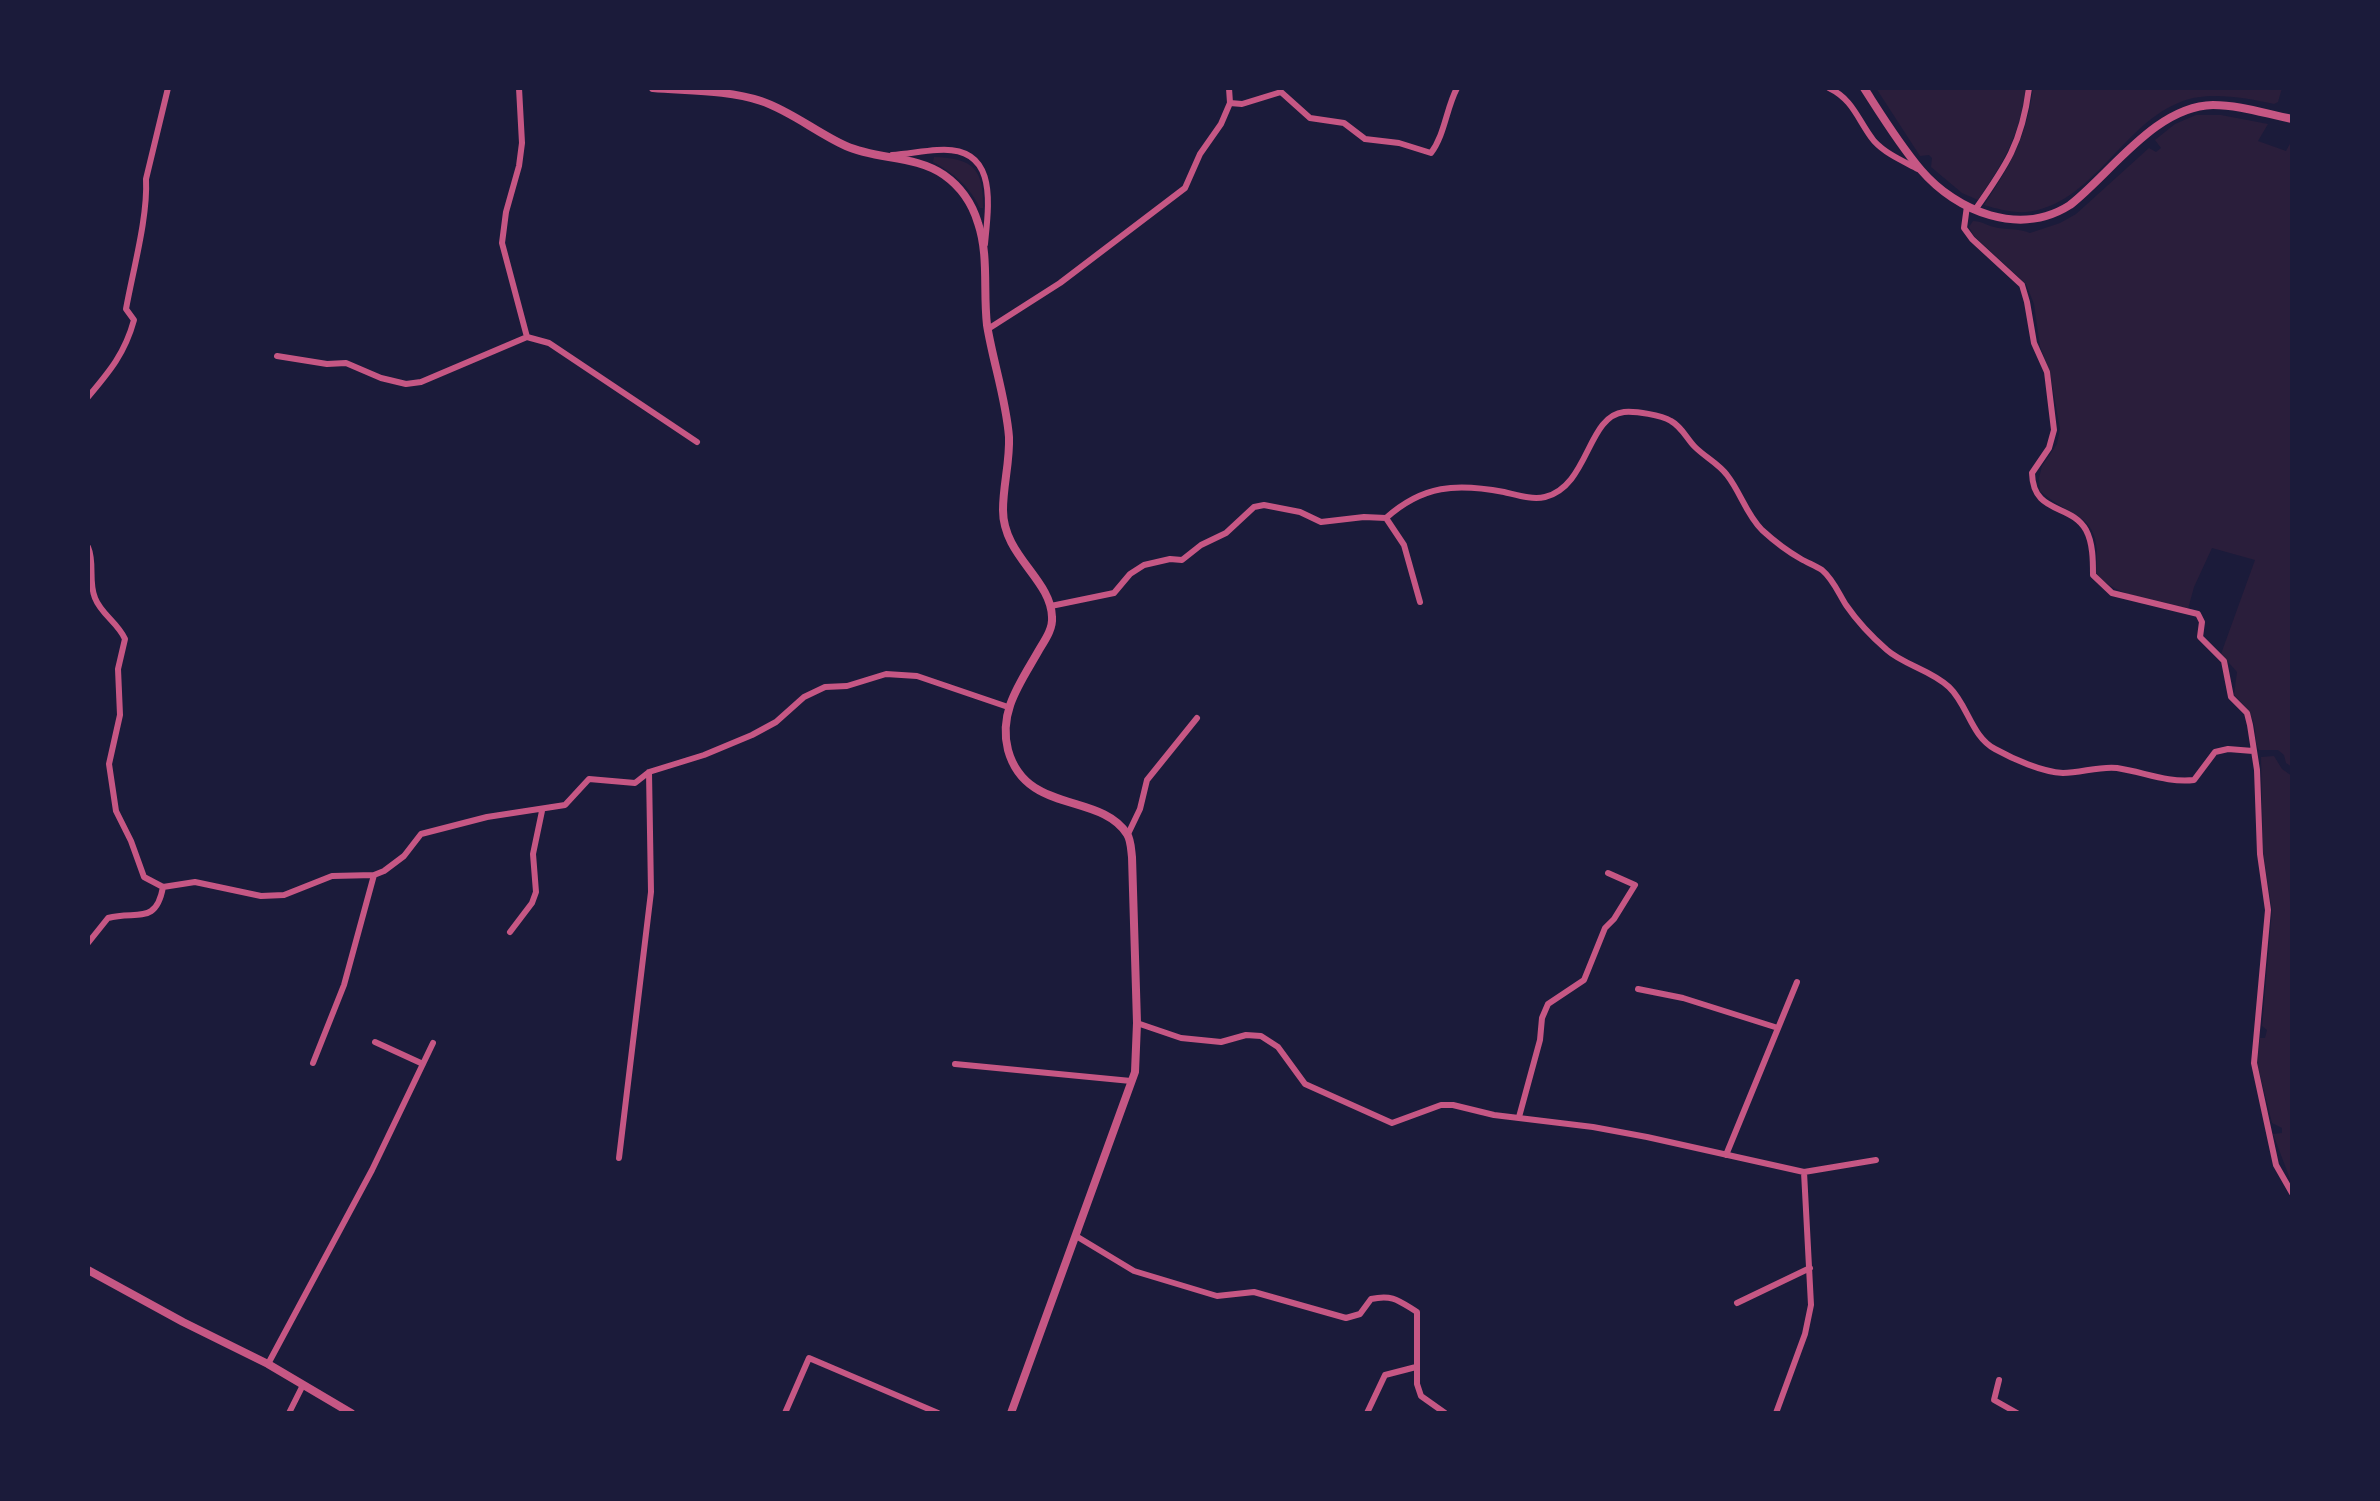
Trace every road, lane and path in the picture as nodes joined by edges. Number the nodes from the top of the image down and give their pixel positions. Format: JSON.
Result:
{"nodes":[{"id":1,"x":168,"y":88,"type":"edge"},
{"id":2,"x":519,"y":88,"type":"edge"},
{"id":3,"x":653,"y":88,"type":"edge"},
{"id":4,"x":1229,"y":88,"type":"edge"},
{"id":5,"x":1457,"y":88,"type":"edge"},
{"id":6,"x":1829,"y":88,"type":"edge"},
{"id":7,"x":1864,"y":88,"type":"edge"},
{"id":8,"x":2029,"y":88,"type":"edge"},
{"id":9,"x":1230,"y":103,"type":"junction"},
{"id":10,"x":2292,"y":119,"type":"edge"},
{"id":11,"x":881,"y":156,"type":"junction"},
{"id":12,"x":1922,"y":172,"type":"junction"},
{"id":13,"x":1971,"y":208,"type":"junction"},
{"id":14,"x":984,"y":256,"type":"junction"},
{"id":15,"x":988,"y":329,"type":"junction"},
{"id":16,"x":527,"y":337,"type":"junction"},
{"id":17,"x":277,"y":356,"type":"dead end"},
{"id":18,"x":88,"y":397,"type":"edge"},
{"id":19,"x":697,"y":442,"type":"dead end"},
{"id":20,"x":1386,"y":518,"type":"junction"},
{"id":21,"x":88,"y":547,"type":"edge"},
{"id":22,"x":1420,"y":602,"type":"dead end"},
{"id":23,"x":1051,"y":606,"type":"junction"},
{"id":24,"x":1008,"y":707,"type":"junction"},
{"id":25,"x":1197,"y":718,"type":"dead end"},
{"id":26,"x":2253,"y":751,"type":"junction"},
{"id":27,"x":649,"y":772,"type":"junction"},
{"id":28,"x":542,"y":811,"type":"junction"},
{"id":29,"x":1128,"y":834,"type":"junction"},
{"id":30,"x":1608,"y":873,"type":"dead end"},
{"id":31,"x":374,"y":875,"type":"junction"},
{"id":32,"x":163,"y":887,"type":"junction"},
{"id":33,"x":510,"y":932,"type":"dead end"},
{"id":34,"x":88,"y":943,"type":"edge"},
{"id":35,"x":1797,"y":982,"type":"dead end"},
{"id":36,"x":1638,"y":989,"type":"dead end"},
{"id":37,"x":1137,"y":1023,"type":"junction"},
{"id":38,"x":1778,"y":1028,"type":"junction"},
{"id":39,"x":375,"y":1042,"type":"dead end"},
{"id":40,"x":433,"y":1043,"type":"dead end"},
{"id":41,"x":313,"y":1063,"type":"dead end"},
{"id":42,"x":423,"y":1064,"type":"junction"},
{"id":43,"x":955,"y":1064,"type":"dead end"},
{"id":44,"x":1131,"y":1081,"type":"junction"},
{"id":45,"x":1519,"y":1117,"type":"junction"},
{"id":46,"x":1726,"y":1155,"type":"junction"},
{"id":47,"x":619,"y":1158,"type":"dead end"},
{"id":48,"x":1876,"y":1160,"type":"dead end"},
{"id":49,"x":1804,"y":1172,"type":"junction"},
{"id":50,"x":2292,"y":1193,"type":"edge"},
{"id":51,"x":1076,"y":1236,"type":"junction"},
{"id":52,"x":1810,"y":1268,"type":"junction"},
{"id":53,"x":88,"y":1270,"type":"edge"},
{"id":54,"x":1737,"y":1303,"type":"dead end"},
{"id":55,"x":268,"y":1364,"type":"junction"},
{"id":56,"x":1416,"y":1367,"type":"junction"},
{"id":57,"x":1999,"y":1380,"type":"dead end"},
{"id":58,"x":303,"y":1385,"type":"junction"},
{"id":59,"x":289,"y":1413,"type":"edge"},
{"id":60,"x":351,"y":1413,"type":"edge"},
{"id":61,"x":785,"y":1413,"type":"edge"},
{"id":62,"x":938,"y":1413,"type":"edge"},
{"id":63,"x":1011,"y":1413,"type":"edge"},
{"id":64,"x":1367,"y":1413,"type":"edge"},
{"id":65,"x":1445,"y":1413,"type":"edge"},
{"id":66,"x":1776,"y":1413,"type":"edge"},
{"id":67,"x":2017,"y":1413,"type":"edge"}],
"edges":[{"from":1,"to":18,"type":"street"},
{"from":2,"to":16,"type":"street"},
{"from":3,"to":11,"type":"street"},
{"from":4,"to":9,"type":"street"},
{"from":5,"to":9,"type":"street"},
{"from":6,"to":12,"type":"street"},
{"from":7,"to":12,"type":"street"},
{"from":8,"to":13,"type":"street"},
{"from":9,"to":15,"type":"street"},
{"from":10,"to":13,"type":"street"},
{"from":11,"to":14,"type":"street"},
{"from":11,"to":14,"type":"street"},
{"from":12,"to":13,"type":"street"},
{"from":13,"to":26,"type":"street"},
{"from":14,"to":15,"type":"street"},
{"from":15,"to":23,"type":"street"},
{"from":16,"to":17,"type":"street"},
{"from":16,"to":19,"type":"street"},
{"from":20,"to":22,"type":"street"},
{"from":20,"to":23,"type":"street"},
{"from":20,"to":26,"type":"street"},
{"from":21,"to":32,"type":"street"},
{"from":23,"to":24,"type":"street"},
{"from":24,"to":27,"type":"street"},
{"from":24,"to":29,"type":"street"},
{"from":25,"to":29,"type":"street"},
{"from":26,"to":50,"type":"street"},
{"from":27,"to":28,"type":"street"},
{"from":27,"to":47,"type":"street"},
{"from":28,"to":31,"type":"street"},
{"from":28,"to":33,"type":"street"},
{"from":29,"to":37,"type":"street"},
{"from":30,"to":45,"type":"street"},
{"from":31,"to":32,"type":"street"},
{"from":31,"to":41,"type":"street"},
{"from":32,"to":34,"type":"street"},
{"from":35,"to":38,"type":"street"},
{"from":36,"to":38,"type":"street"},
{"from":37,"to":44,"type":"street"},
{"from":37,"to":45,"type":"street"},
{"from":38,"to":46,"type":"street"},
{"from":39,"to":42,"type":"street"},
{"from":40,"to":42,"type":"street"},
{"from":42,"to":55,"type":"street"},
{"from":43,"to":44,"type":"street"},
{"from":44,"to":51,"type":"street"},
{"from":45,"to":46,"type":"street"},
{"from":46,"to":49,"type":"street"},
{"from":48,"to":49,"type":"street"},
{"from":49,"to":52,"type":"street"},
{"from":51,"to":56,"type":"street"},
{"from":51,"to":63,"type":"street"},
{"from":52,"to":54,"type":"street"},
{"from":52,"to":66,"type":"street"},
{"from":53,"to":55,"type":"street"},
{"from":55,"to":58,"type":"street"},
{"from":56,"to":64,"type":"street"},
{"from":56,"to":65,"type":"street"},
{"from":57,"to":67,"type":"street"},
{"from":58,"to":59,"type":"street"},
{"from":58,"to":60,"type":"street"},
{"from":61,"to":62,"type":"street"}]}
